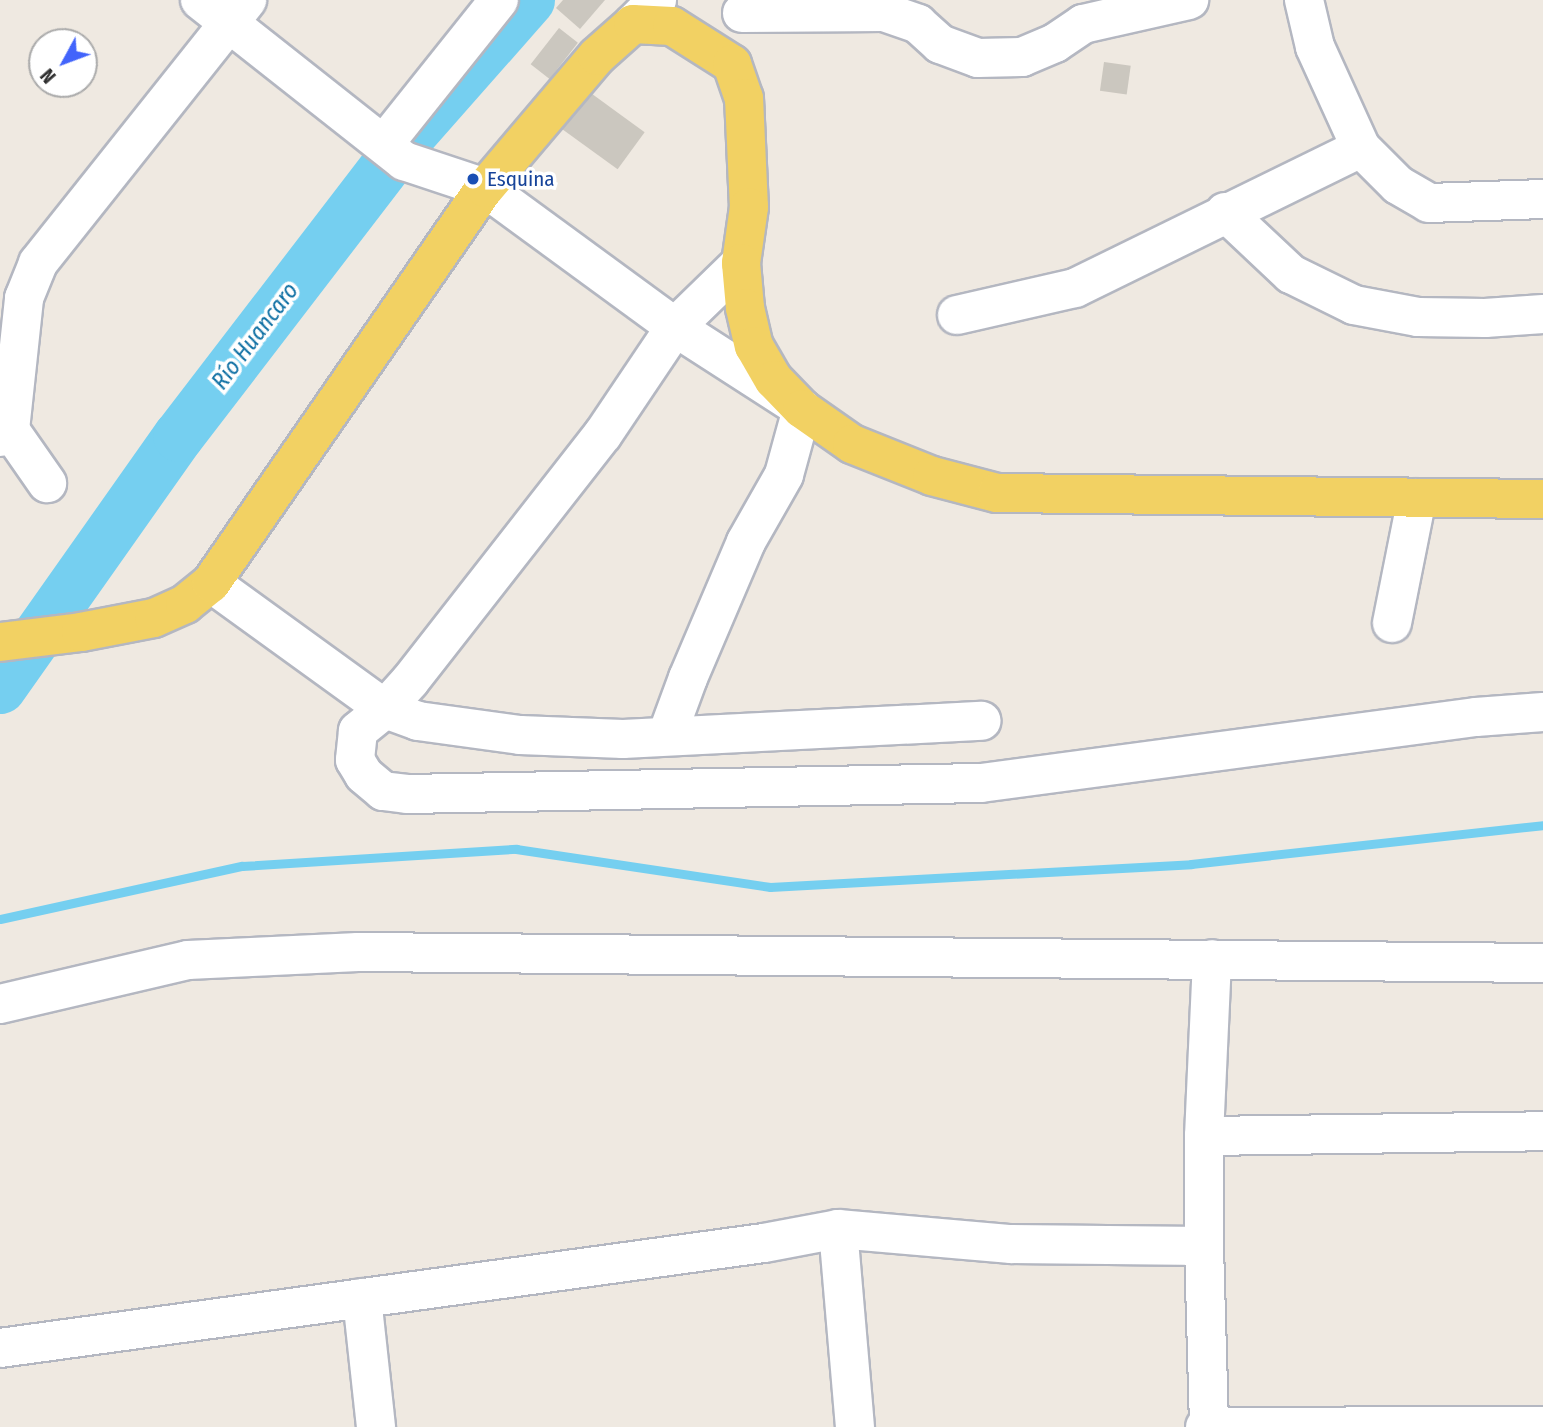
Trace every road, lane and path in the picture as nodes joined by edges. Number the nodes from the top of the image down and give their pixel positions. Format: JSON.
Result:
{"nodes":[{"id":1,"x":499,"y":0,"type":"edge"},
{"id":2,"x":1189,"y":0,"type":"edge"},
{"id":3,"x":1304,"y":0,"type":"edge"},
{"id":4,"x":742,"y":6,"type":"edge"},
{"id":5,"x":226,"y":7,"type":"edge"},
{"id":6,"x":645,"y":12,"type":"edge"},
{"id":7,"x":732,"y":64,"type":"junction"},
{"id":8,"x":1361,"y":148,"type":"junction"},
{"id":9,"x":394,"y":153,"type":"junction"},
{"id":10,"x":485,"y":188,"type":"junction"},
{"id":11,"x":1543,"y":199,"type":"edge"},
{"id":12,"x":1225,"y":212,"type":"junction"},
{"id":13,"x":741,"y":263,"type":"junction"},
{"id":14,"x":1543,"y":314,"type":"edge"},
{"id":15,"x":957,"y":315,"type":"dead end"},
{"id":16,"x":675,"y":327,"type":"junction"},
{"id":17,"x":802,"y":409,"type":"junction"},
{"id":18,"x":5,"y":434,"type":"edge"},
{"id":19,"x":47,"y":483,"type":"dead end"},
{"id":20,"x":1417,"y":498,"type":"junction"},
{"id":21,"x":1543,"y":499,"type":"edge"},
{"id":22,"x":211,"y":583,"type":"junction"},
{"id":23,"x":1392,"y":623,"type":"dead end"},
{"id":24,"x":0,"y":642,"type":"edge"},
{"id":25,"x":385,"y":709,"type":"junction"},
{"id":26,"x":1543,"y":712,"type":"edge"},
{"id":27,"x":982,"y":722,"type":"dead end"},
{"id":28,"x":667,"y":735,"type":"junction"},
{"id":29,"x":1212,"y":959,"type":"junction"},
{"id":30,"x":1543,"y":963,"type":"edge"},
{"id":31,"x":0,"y":1004,"type":"edge"},
{"id":32,"x":1543,"y":1131,"type":"edge"},
{"id":33,"x":1204,"y":1136,"type":"junction"},
{"id":34,"x":838,"y":1229,"type":"junction"},
{"id":35,"x":1204,"y":1246,"type":"junction"},
{"id":36,"x":362,"y":1298,"type":"junction"},
{"id":37,"x":0,"y":1348,"type":"edge"},
{"id":38,"x":1543,"y":1426,"type":"edge"},
{"id":39,"x":376,"y":1427,"type":"edge"},
{"id":40,"x":855,"y":1427,"type":"edge"},
{"id":41,"x":1207,"y":1427,"type":"edge"}],
"edges":[{"from":1,"to":9,"type":"street"},
{"from":2,"to":4,"type":"street"},
{"from":3,"to":8,"type":"street"},
{"from":4,"to":7,"type":"street"},
{"from":5,"to":9,"type":"street"},
{"from":5,"to":18,"type":"street"},
{"from":6,"to":7,"type":"main road"},
{"from":6,"to":10,"type":"main road"},
{"from":7,"to":13,"type":"main road"},
{"from":8,"to":11,"type":"street"},
{"from":8,"to":12,"type":"street"},
{"from":9,"to":10,"type":"street"},
{"from":10,"to":16,"type":"street"},
{"from":10,"to":22,"type":"main road"},
{"from":12,"to":14,"type":"street"},
{"from":12,"to":15,"type":"street"},
{"from":13,"to":16,"type":"street"},
{"from":13,"to":17,"type":"main road"},
{"from":16,"to":17,"type":"street"},
{"from":16,"to":25,"type":"street"},
{"from":17,"to":20,"type":"main road"},
{"from":17,"to":28,"type":"street"},
{"from":18,"to":19,"type":"street"},
{"from":20,"to":21,"type":"main road"},
{"from":20,"to":23,"type":"street"},
{"from":22,"to":24,"type":"main road"},
{"from":22,"to":25,"type":"street"},
{"from":25,"to":26,"type":"street"},
{"from":25,"to":28,"type":"street"},
{"from":27,"to":28,"type":"street"},
{"from":29,"to":30,"type":"street"},
{"from":29,"to":31,"type":"street"},
{"from":29,"to":33,"type":"street"},
{"from":32,"to":33,"type":"street"},
{"from":33,"to":35,"type":"street"},
{"from":34,"to":35,"type":"street"},
{"from":34,"to":36,"type":"street"},
{"from":34,"to":40,"type":"street"},
{"from":35,"to":41,"type":"street"},
{"from":36,"to":37,"type":"street"},
{"from":36,"to":39,"type":"street"},
{"from":38,"to":41,"type":"street"}]}
